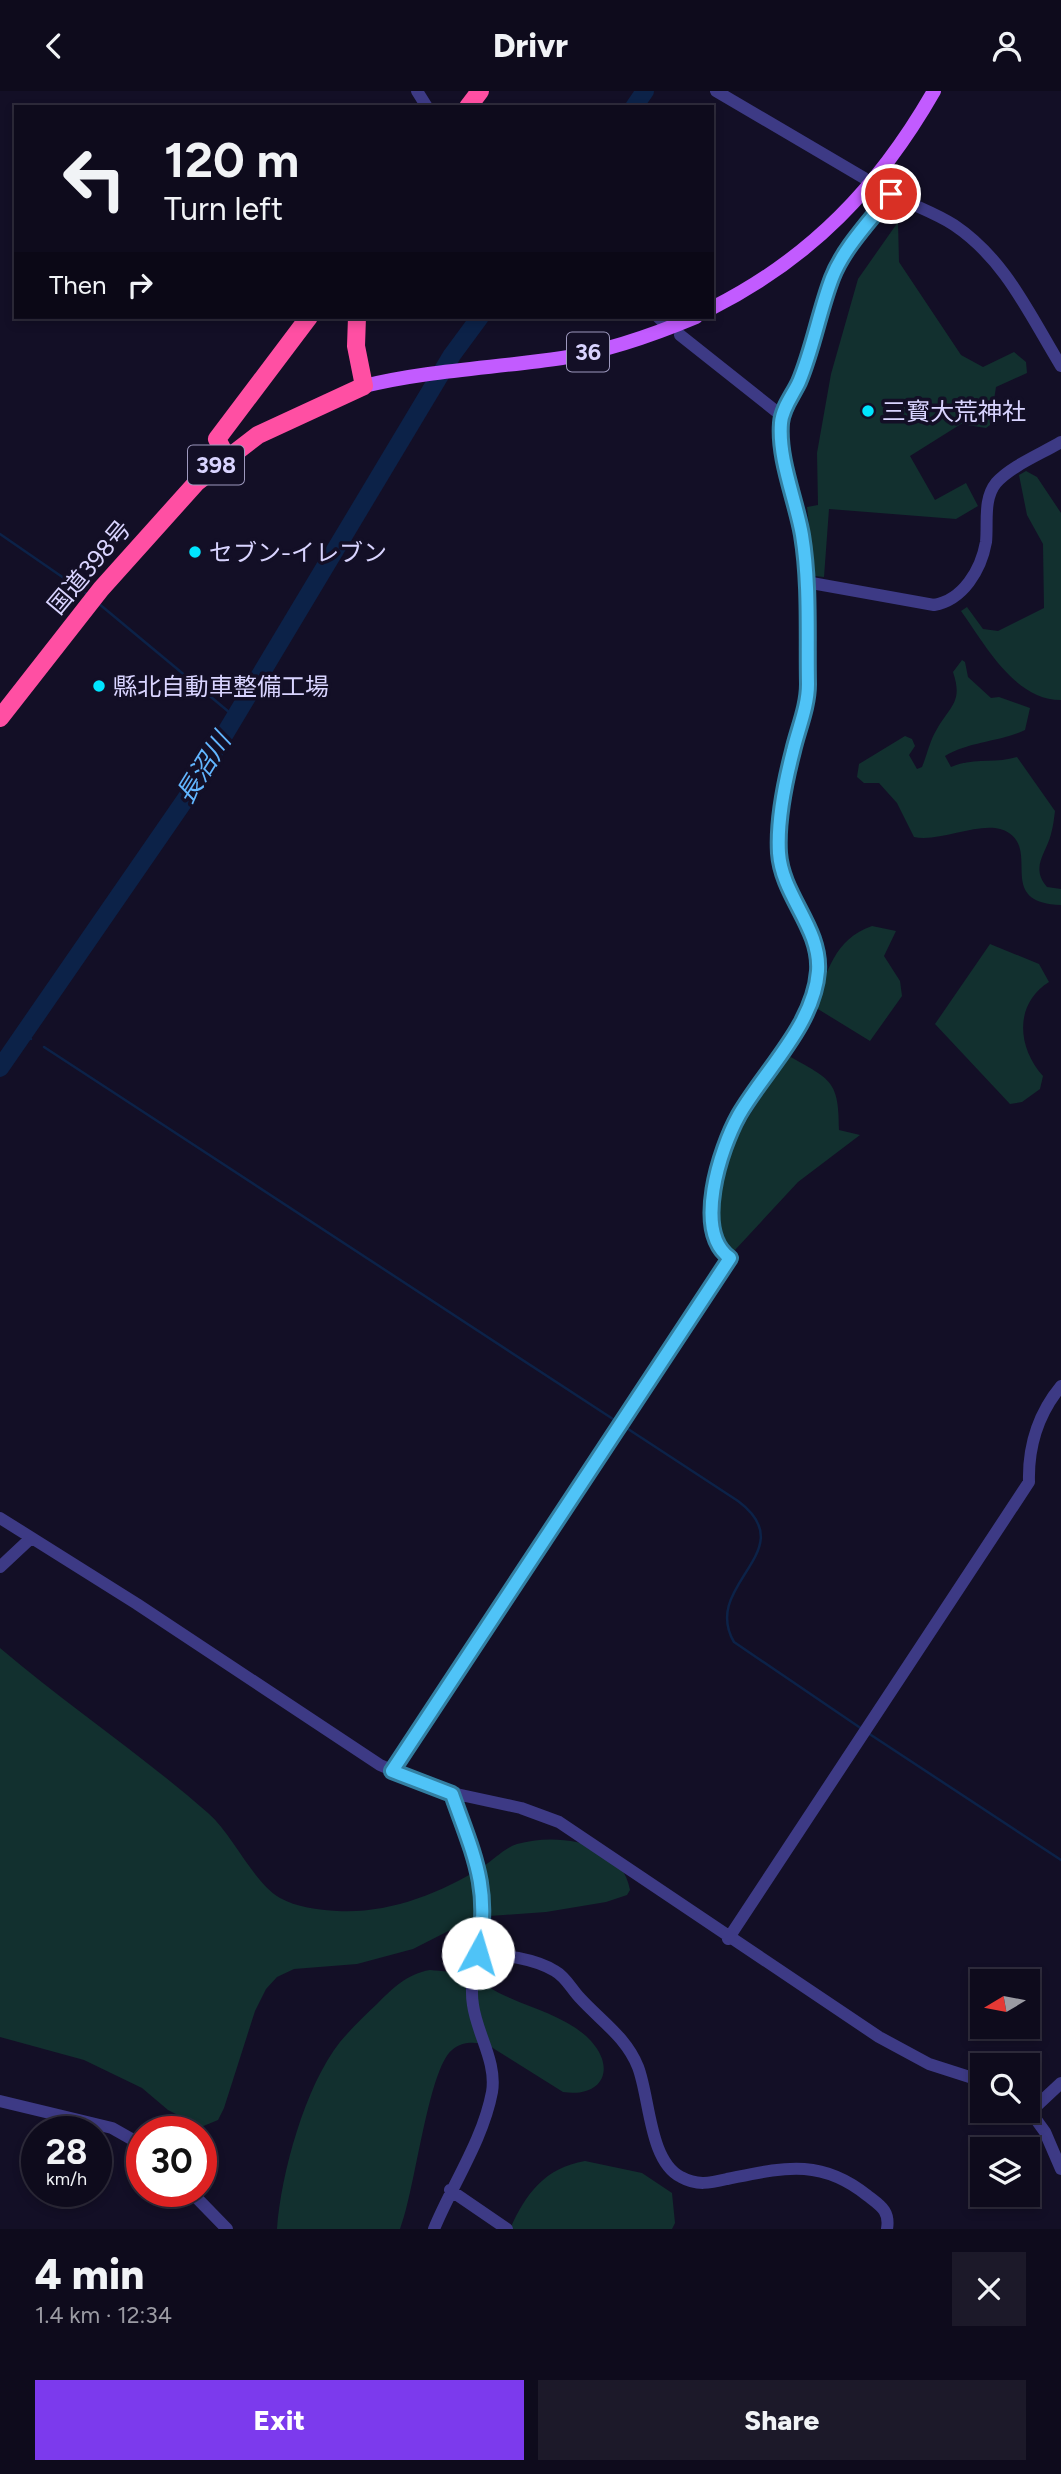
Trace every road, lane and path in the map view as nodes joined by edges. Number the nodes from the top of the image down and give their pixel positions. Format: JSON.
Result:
{"nodes":[{"id":1,"x":716,"y":91,"type":"edge"},
{"id":2,"x":934,"y":91,"type":"edge"},
{"id":3,"x":864,"y":178,"type":"dead end"},
{"id":4,"x":714,"y":308,"type":"edge"},
{"id":5,"x":307,"y":319,"type":"edge"},
{"id":6,"x":357,"y":319,"type":"edge"},
{"id":7,"x":690,"y":319,"type":"edge"},
{"id":8,"x":680,"y":335,"type":"dead end"},
{"id":9,"x":1061,"y":366,"type":"edge"},
{"id":10,"x":364,"y":386,"type":"junction"},
{"id":11,"x":782,"y":416,"type":"junction"},
{"id":12,"x":1061,"y":442,"type":"edge"},
{"id":13,"x":226,"y":456,"type":"junction"},
{"id":14,"x":806,"y":582,"type":"junction"},
{"id":15,"x":0,"y":718,"type":"edge"},
{"id":16,"x":1061,"y":1387,"type":"edge"},
{"id":17,"x":0,"y":1518,"type":"edge"},
{"id":18,"x":31,"y":1538,"type":"junction"},
{"id":19,"x":0,"y":1567,"type":"edge"},
{"id":20,"x":392,"y":1771,"type":"junction"},
{"id":21,"x":452,"y":1794,"type":"junction"},
{"id":22,"x":728,"y":1938,"type":"junction"},
{"id":23,"x":478,"y":1953,"type":"junction"},
{"id":24,"x":970,"y":2076,"type":"edge"},
{"id":25,"x":1061,"y":2083,"type":"edge"},
{"id":26,"x":1040,"y":2100,"type":"edge"},
{"id":27,"x":0,"y":2101,"type":"edge"},
{"id":28,"x":1039,"y":2123,"type":"edge"},
{"id":29,"x":126,"y":2136,"type":"edge"},
{"id":30,"x":1061,"y":2169,"type":"edge"},
{"id":31,"x":450,"y":2190,"type":"junction"},
{"id":32,"x":206,"y":2207,"type":"edge"},
{"id":33,"x":227,"y":2229,"type":"edge"},
{"id":34,"x":434,"y":2229,"type":"edge"},
{"id":35,"x":507,"y":2229,"type":"edge"},
{"id":36,"x":887,"y":2229,"type":"edge"}],
"edges":[{"from":1,"to":3,"type":"street"},
{"from":2,"to":4,"type":"main road"},
{"from":5,"to":13,"type":"highway","number":"398"},
{"from":6,"to":10,"type":"highway"},
{"from":7,"to":10,"type":"main road","number":"36"},
{"from":8,"to":11,"type":"street"},
{"from":9,"to":11,"type":"street"},
{"from":10,"to":13,"type":"highway","name":"国道398号","number":"398"},
{"from":11,"to":14,"type":"street"},
{"from":12,"to":14,"type":"street"},
{"from":13,"to":15,"type":"highway","name":"国道398号","number":"398"},
{"from":14,"to":20,"type":"street"},
{"from":16,"to":22,"type":"street"},
{"from":17,"to":18,"type":"street"},
{"from":18,"to":19,"type":"street"},
{"from":18,"to":20,"type":"street"},
{"from":20,"to":21,"type":"street"},
{"from":21,"to":22,"type":"street"},
{"from":21,"to":23,"type":"street"},
{"from":22,"to":24,"type":"street"},
{"from":23,"to":31,"type":"street"},
{"from":23,"to":36,"type":"street"},
{"from":25,"to":26,"type":"street"},
{"from":27,"to":29,"type":"street"},
{"from":28,"to":30,"type":"street"},
{"from":31,"to":34,"type":"street"},
{"from":31,"to":35,"type":"street"},
{"from":32,"to":33,"type":"street"}]}
